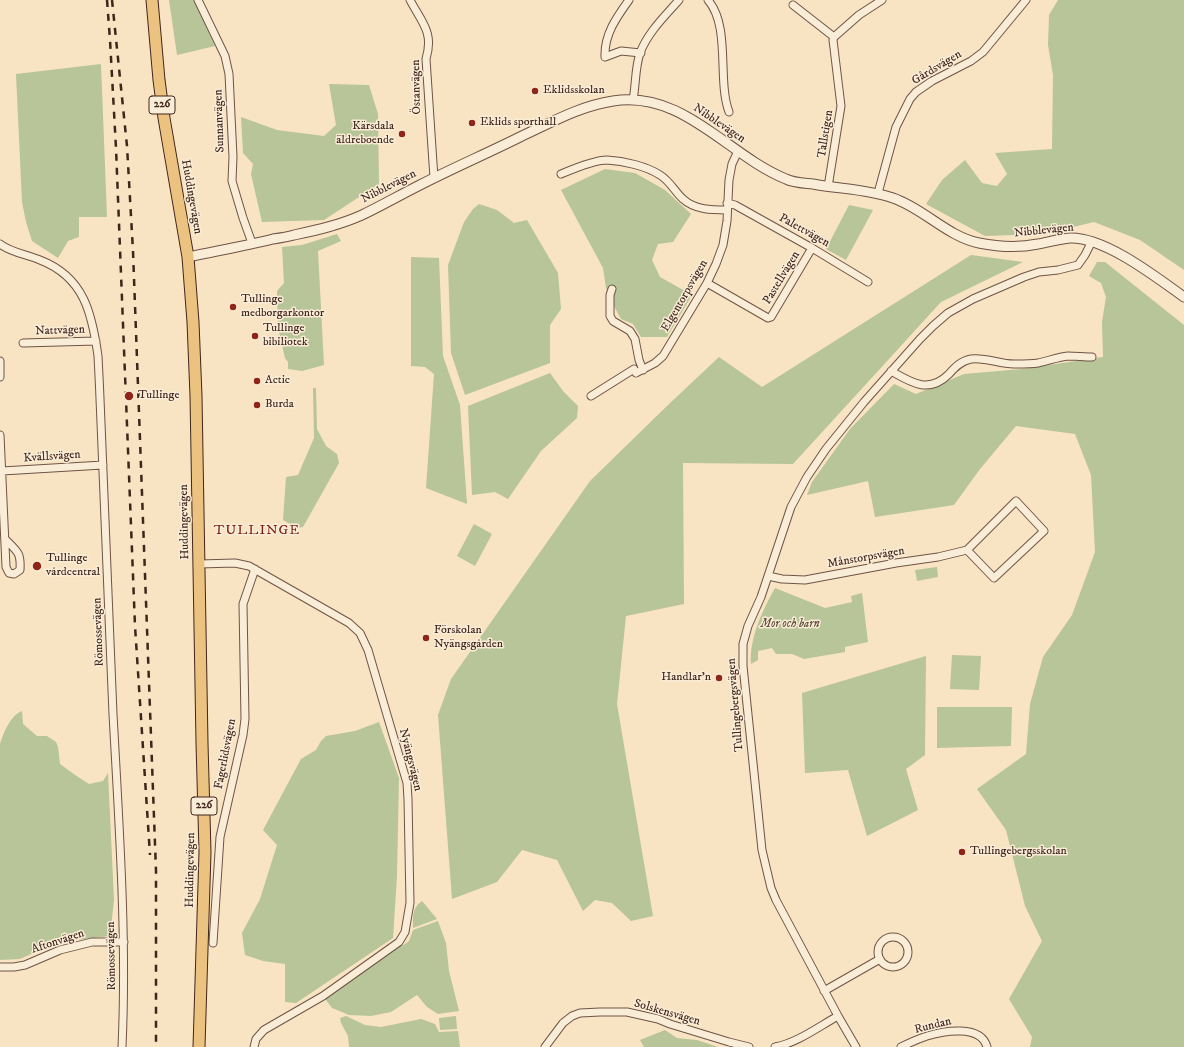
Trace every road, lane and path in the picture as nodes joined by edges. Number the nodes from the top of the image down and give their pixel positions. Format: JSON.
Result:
{"nodes":[{"id":1,"x":152,"y":0,"type":"edge"},
{"id":2,"x":198,"y":0,"type":"edge"},
{"id":3,"x":410,"y":0,"type":"edge"},
{"id":4,"x":629,"y":0,"type":"edge"},
{"id":5,"x":679,"y":0,"type":"edge"},
{"id":6,"x":708,"y":0,"type":"edge"},
{"id":7,"x":882,"y":0,"type":"edge"},
{"id":8,"x":1026,"y":0,"type":"edge"},
{"id":9,"x":793,"y":5,"type":"dead end"},
{"id":10,"x":834,"y":37,"type":"junction"},
{"id":11,"x":640,"y":53,"type":"junction"},
{"id":12,"x":633,"y":100,"type":"junction"},
{"id":13,"x":729,"y":112,"type":"dead end"},
{"id":14,"x":738,"y":151,"type":"junction"},
{"id":15,"x":561,"y":174,"type":"dead end"},
{"id":16,"x":434,"y":178,"type":"junction"},
{"id":17,"x":828,"y":187,"type":"junction"},
{"id":18,"x":878,"y":193,"type":"junction"},
{"id":19,"x":727,"y":206,"type":"junction"},
{"id":20,"x":1092,"y":241,"type":"junction"},
{"id":21,"x":252,"y":243,"type":"junction"},
{"id":22,"x":0,"y":244,"type":"edge"},
{"id":23,"x":812,"y":248,"type":"junction"},
{"id":24,"x":188,"y":257,"type":"junction"},
{"id":25,"x":868,"y":282,"type":"dead end"},
{"id":26,"x":707,"y":284,"type":"junction"},
{"id":27,"x":612,"y":289,"type":"dead end"},
{"id":28,"x":1184,"y":297,"type":"edge"},
{"id":29,"x":96,"y":341,"type":"junction"},
{"id":30,"x":23,"y":343,"type":"dead end"},
{"id":31,"x":1092,"y":357,"type":"dead end"},
{"id":32,"x":0,"y":361,"type":"edge"},
{"id":33,"x":643,"y":370,"type":"junction"},
{"id":34,"x":891,"y":371,"type":"junction"},
{"id":35,"x":0,"y":377,"type":"edge"},
{"id":36,"x":591,"y":396,"type":"dead end"},
{"id":37,"x":0,"y":435,"type":"edge"},
{"id":38,"x":103,"y":465,"type":"junction"},
{"id":39,"x":2,"y":471,"type":"junction"},
{"id":40,"x":6,"y":540,"type":"dead end"},
{"id":41,"x":967,"y":550,"type":"junction"},
{"id":42,"x":199,"y":564,"type":"junction"},
{"id":43,"x":255,"y":570,"type":"junction"},
{"id":44,"x":768,"y":576,"type":"junction"},
{"id":45,"x":124,"y":942,"type":"junction"},
{"id":46,"x":213,"y":943,"type":"dead end"},
{"id":47,"x":880,"y":959,"type":"junction"},
{"id":48,"x":0,"y":967,"type":"edge"},
{"id":49,"x":824,"y":992,"type":"junction"},
{"id":50,"x":838,"y":1016,"type":"junction"},
{"id":51,"x":122,"y":1047,"type":"edge"},
{"id":52,"x":199,"y":1047,"type":"edge"},
{"id":53,"x":254,"y":1047,"type":"edge"},
{"id":54,"x":545,"y":1047,"type":"edge"},
{"id":55,"x":749,"y":1047,"type":"edge"},
{"id":56,"x":774,"y":1047,"type":"edge"},
{"id":57,"x":856,"y":1047,"type":"edge"},
{"id":58,"x":901,"y":1047,"type":"edge"},
{"id":59,"x":987,"y":1047,"type":"edge"}],
"edges":[{"from":1,"to":24,"type":"main road","name":"Huddingevägen","number":"226"},
{"from":2,"to":21,"type":"street","name":"Sunnanvägen"},
{"from":3,"to":16,"type":"street","name":"Östanvägen"},
{"from":4,"to":11,"type":"street"},
{"from":5,"to":11,"type":"street"},
{"from":6,"to":13,"type":"street"},
{"from":7,"to":10,"type":"street"},
{"from":8,"to":18,"type":"street","name":"Gårdsvägen"},
{"from":9,"to":10,"type":"street"},
{"from":10,"to":17,"type":"street","name":"Tallstigen"},
{"from":11,"to":12,"type":"street"},
{"from":12,"to":14,"type":"street","name":"Nibblevägen"},
{"from":12,"to":16,"type":"street","name":"Nibblevägen"},
{"from":14,"to":17,"type":"street","name":"Nibblevägen"},
{"from":14,"to":19,"type":"street","name":"Elgentorpsvägen"},
{"from":15,"to":19,"type":"street","name":"Palettvägen"},
{"from":16,"to":21,"type":"street","name":"Nibblevägen"},
{"from":17,"to":18,"type":"street","name":"Nibblevägen"},
{"from":18,"to":20,"type":"street","name":"Nibblevägen"},
{"from":19,"to":23,"type":"street","name":"Palettvägen"},
{"from":19,"to":26,"type":"street","name":"Elgentorpsvägen"},
{"from":20,"to":28,"type":"street","name":"Nibblevägen"},
{"from":20,"to":34,"type":"street","name":"Tullingebergsvägen"},
{"from":21,"to":24,"type":"street","name":"Nibblevägen"},
{"from":22,"to":29,"type":"street","name":"Römossevägen"},
{"from":23,"to":25,"type":"street","name":"Palettvägen"},
{"from":23,"to":26,"type":"street","name":"Pastellvägen"},
{"from":24,"to":42,"type":"main road","name":"Huddingevägen","number":"226"},
{"from":26,"to":33,"type":"street","name":"Elgentorpsvägen"},
{"from":27,"to":33,"type":"street"},
{"from":29,"to":30,"type":"street","name":"Nattvägen"},
{"from":29,"to":38,"type":"street","name":"Römossevägen"},
{"from":31,"to":34,"type":"street"},
{"from":32,"to":35,"type":"street"},
{"from":33,"to":36,"type":"street","name":"Elgentorpsvägen"},
{"from":34,"to":44,"type":"street","name":"Tullingebergsvägen"},
{"from":37,"to":39,"type":"street"},
{"from":38,"to":39,"type":"street","name":"Kvällsvägen"},
{"from":38,"to":45,"type":"street","name":"Römossevägen"},
{"from":39,"to":40,"type":"street"},
{"from":41,"to":41,"type":"street","name":"Månstorpsvägen"},
{"from":41,"to":44,"type":"street","name":"Månstorpsvägen"},
{"from":42,"to":43,"type":"street","name":"Nyängsvägen"},
{"from":42,"to":52,"type":"main road","name":"Huddingevägen","number":"226"},
{"from":43,"to":46,"type":"street","name":"Fagerlidsvägen"},
{"from":43,"to":53,"type":"street","name":"Nyängsvägen"},
{"from":44,"to":49,"type":"street","name":"Tullingebergsvägen"},
{"from":45,"to":48,"type":"street","name":"Aftonvägen"},
{"from":45,"to":51,"type":"street","name":"Römossevägen"},
{"from":47,"to":47,"type":"street"},
{"from":47,"to":49,"type":"street"},
{"from":49,"to":50,"type":"street","name":"Tullingebergsvägen"},
{"from":50,"to":56,"type":"street"},
{"from":50,"to":57,"type":"street","name":"Tullingebergsvägen"},
{"from":54,"to":55,"type":"street","name":"Solskensvägen"},
{"from":58,"to":59,"type":"street","name":"Rundan"}]}
